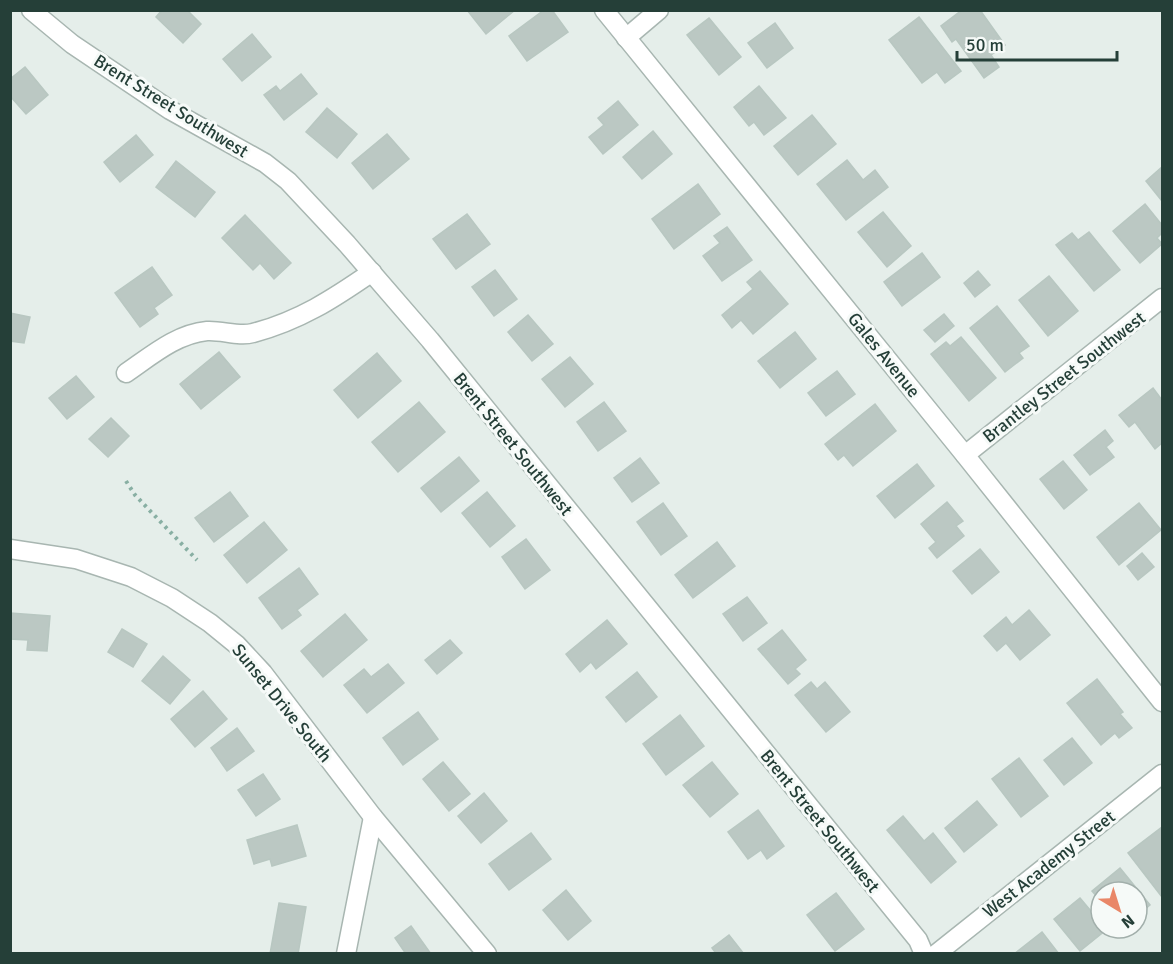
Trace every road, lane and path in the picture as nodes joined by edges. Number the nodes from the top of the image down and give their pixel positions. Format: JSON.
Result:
{"nodes":[{"id":1,"x":31,"y":10,"type":"edge"},
{"id":2,"x":604,"y":10,"type":"edge"},
{"id":3,"x":659,"y":10,"type":"edge"},
{"id":4,"x":626,"y":38,"type":"junction"},
{"id":5,"x":372,"y":272,"type":"junction"},
{"id":6,"x":1162,"y":298,"type":"edge"},
{"id":7,"x":126,"y":373,"type":"dead end"},
{"id":8,"x":965,"y":455,"type":"junction"},
{"id":9,"x":126,"y":481,"type":"dead end"},
{"id":10,"x":10,"y":549,"type":"edge"},
{"id":11,"x":197,"y":560,"type":"dead end"},
{"id":12,"x":1162,"y":702,"type":"edge"},
{"id":13,"x":1162,"y":774,"type":"edge"},
{"id":14,"x":373,"y":817,"type":"junction"},
{"id":15,"x":346,"y":954,"type":"edge"},
{"id":16,"x":487,"y":954,"type":"edge"},
{"id":17,"x":924,"y":954,"type":"edge"},
{"id":18,"x":936,"y":954,"type":"edge"}],
"edges":[{"from":1,"to":5,"type":"street","name":"Brent Street Southwest"},
{"from":2,"to":4,"type":"street","name":"Gales Avenue"},
{"from":3,"to":4,"type":"street"},
{"from":4,"to":8,"type":"street","name":"Gales Avenue"},
{"from":5,"to":7,"type":"street"},
{"from":5,"to":17,"type":"street","name":"Brent Street Southwest"},
{"from":6,"to":8,"type":"street","name":"Brantley Street Southwest"},
{"from":8,"to":12,"type":"street","name":"Gales Avenue"},
{"from":9,"to":11,"type":"path"},
{"from":10,"to":14,"type":"street","name":"Sunset Drive South"},
{"from":13,"to":18,"type":"street","name":"West Academy Street"},
{"from":14,"to":15,"type":"street"},
{"from":14,"to":16,"type":"street","name":"Sunset Drive South"}]}
